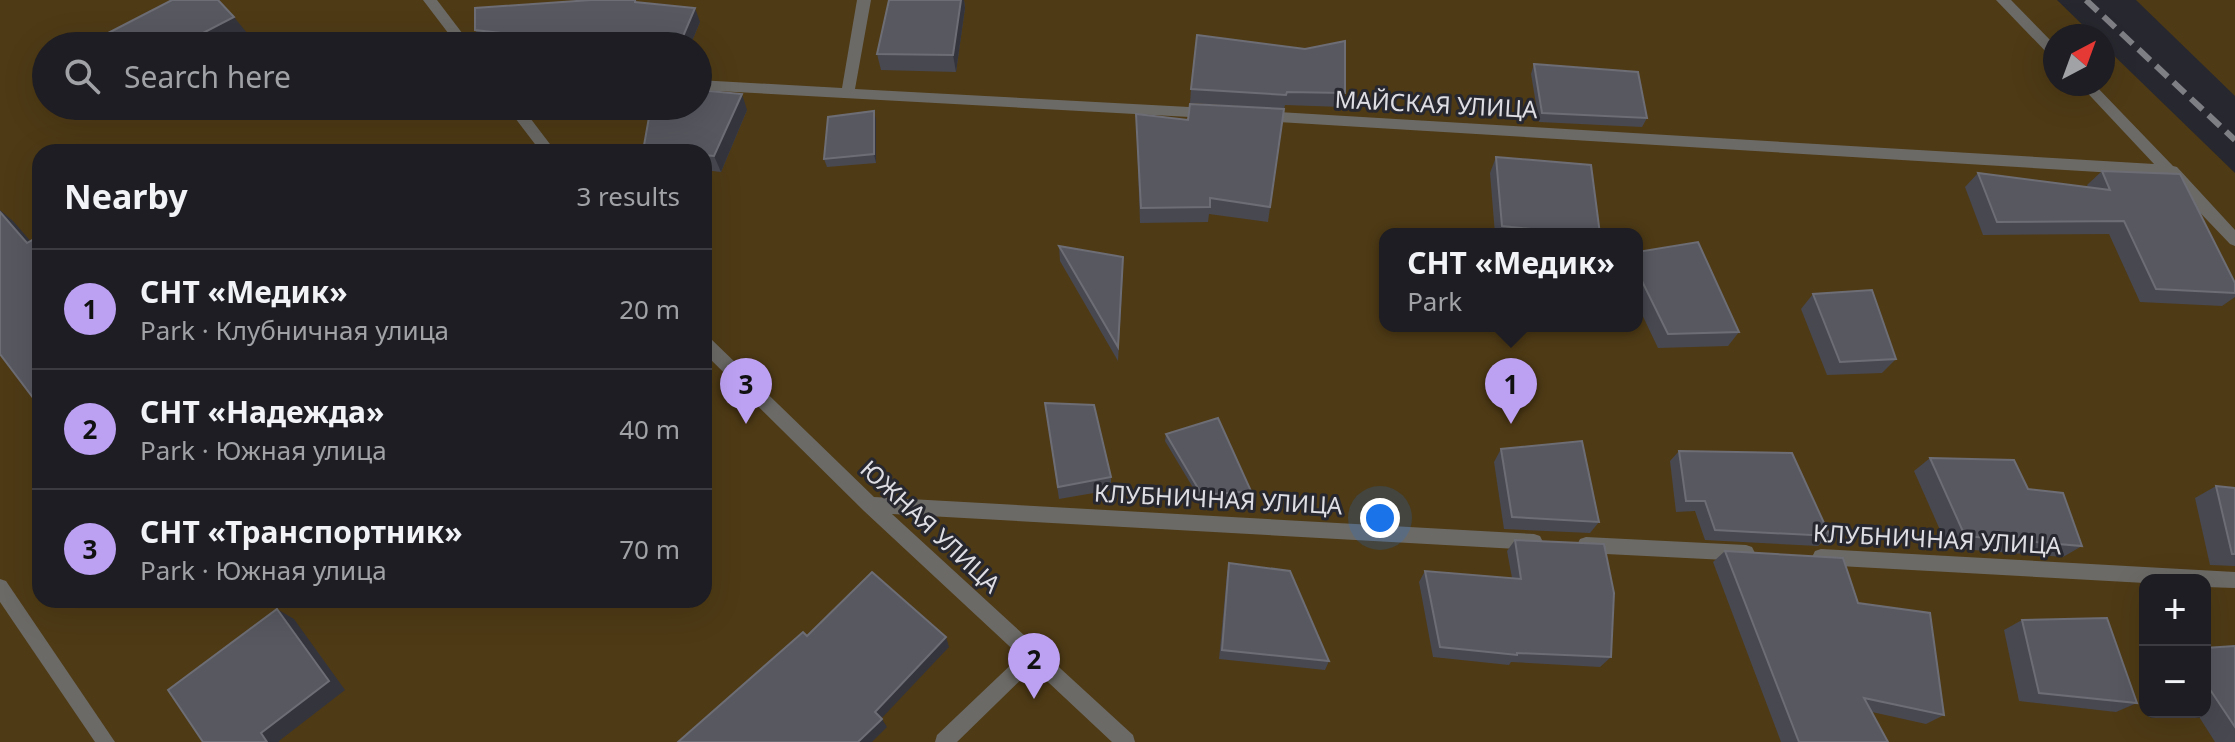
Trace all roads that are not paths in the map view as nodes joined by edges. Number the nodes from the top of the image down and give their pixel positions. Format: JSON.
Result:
{"nodes":[{"id":1,"x":430,"y":0,"type":"edge"},
{"id":2,"x":864,"y":0,"type":"edge"},
{"id":3,"x":2003,"y":0,"type":"edge"},
{"id":4,"x":454,"y":32,"type":"edge"},
{"id":5,"x":2043,"y":41,"type":"edge"},
{"id":6,"x":712,"y":86,"type":"edge"},
{"id":7,"x":848,"y":91,"type":"junction"},
{"id":8,"x":2098,"y":96,"type":"edge"},
{"id":9,"x":1231,"y":114,"type":"edge"},
{"id":10,"x":1247,"y":115,"type":"edge"},
{"id":11,"x":524,"y":120,"type":"edge"},
{"id":12,"x":543,"y":144,"type":"edge"},
{"id":13,"x":2172,"y":171,"type":"junction"},
{"id":14,"x":2235,"y":240,"type":"edge"},
{"id":15,"x":712,"y":351,"type":"edge"},
{"id":16,"x":870,"y":505,"type":"junction"},
{"id":17,"x":1759,"y":554,"type":"edge"},
{"id":18,"x":1807,"y":557,"type":"edge"},
{"id":19,"x":2235,"y":580,"type":"edge"},
{"id":20,"x":0,"y":587,"type":"edge"},
{"id":21,"x":1033,"y":655,"type":"junction"},
{"id":22,"x":106,"y":742,"type":"edge"},
{"id":23,"x":944,"y":742,"type":"edge"},
{"id":24,"x":1126,"y":742,"type":"edge"}],
"edges":[{"from":1,"to":4,"type":"street"},
{"from":2,"to":7,"type":"street"},
{"from":3,"to":5,"type":"street"},
{"from":6,"to":7,"type":"street"},
{"from":7,"to":9,"type":"street"},
{"from":8,"to":13,"type":"street"},
{"from":10,"to":13,"type":"street","name":"МАЙСКАЯ УЛИЦА"},
{"from":11,"to":12,"type":"street"},
{"from":13,"to":14,"type":"street"},
{"from":15,"to":16,"type":"street","name":"ЮЖНАЯ УЛИЦА"},
{"from":16,"to":17,"type":"street","name":"КЛУБНИЧНАЯ УЛИЦА"},
{"from":16,"to":21,"type":"street","name":"ЮЖНАЯ УЛИЦА"},
{"from":18,"to":19,"type":"street","name":"КЛУБНИЧНАЯ УЛИЦА"},
{"from":20,"to":22,"type":"street"},
{"from":21,"to":23,"type":"street"},
{"from":21,"to":24,"type":"street","name":"ЮЖНАЯ УЛИЦА"}]}
